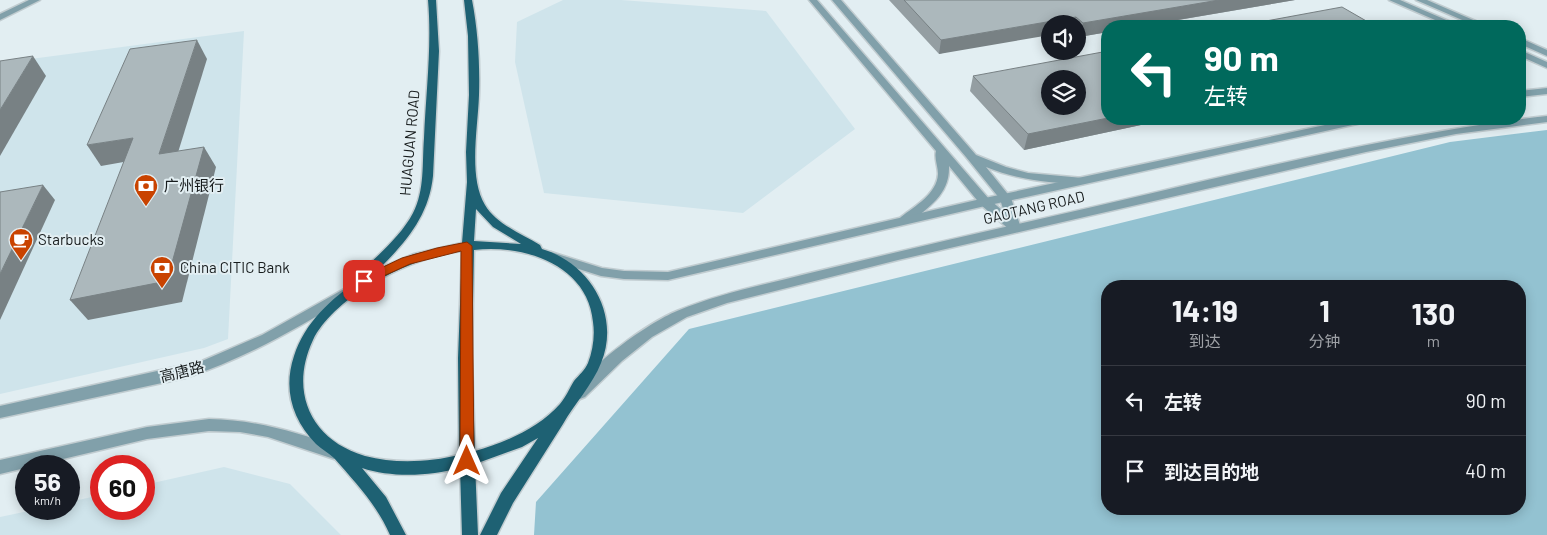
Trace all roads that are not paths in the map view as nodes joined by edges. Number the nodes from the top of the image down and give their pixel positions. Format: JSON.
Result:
{"nodes":[{"id":1,"x":36,"y":0,"type":"edge"},
{"id":2,"x":432,"y":0,"type":"edge"},
{"id":3,"x":468,"y":0,"type":"edge"},
{"id":4,"x":813,"y":0,"type":"edge"},
{"id":5,"x":836,"y":0,"type":"edge"},
{"id":6,"x":1393,"y":0,"type":"edge"},
{"id":7,"x":1420,"y":0,"type":"edge"},
{"id":8,"x":0,"y":17,"type":"edge"},
{"id":9,"x":1441,"y":20,"type":"edge"},
{"id":10,"x":1469,"y":20,"type":"edge"},
{"id":11,"x":1526,"y":44,"type":"edge"},
{"id":12,"x":1547,"y":53,"type":"edge"},
{"id":13,"x":1526,"y":56,"type":"edge"},
{"id":14,"x":1547,"y":65,"type":"edge"},
{"id":15,"x":1547,"y":92,"type":"edge"},
{"id":16,"x":1526,"y":94,"type":"edge"},
{"id":17,"x":1547,"y":118,"type":"edge"},
{"id":18,"x":1526,"y":121,"type":"edge"},
{"id":19,"x":1339,"y":125,"type":"edge"},
{"id":20,"x":1492,"y":125,"type":"edge"},
{"id":21,"x":939,"y":148,"type":"junction"},
{"id":22,"x":970,"y":155,"type":"junction"},
{"id":23,"x":1083,"y":181,"type":"junction"},
{"id":24,"x":472,"y":182,"type":"junction"},
{"id":25,"x":1005,"y":198,"type":"junction"},
{"id":26,"x":985,"y":202,"type":"junction"},
{"id":27,"x":905,"y":220,"type":"junction"},
{"id":28,"x":1016,"y":228,"type":"junction"},
{"id":29,"x":467,"y":246,"type":"junction"},
{"id":30,"x":544,"y":254,"type":"junction"},
{"id":31,"x":348,"y":292,"type":"junction"},
{"id":32,"x":565,"y":410,"type":"junction"},
{"id":33,"x":0,"y":412,"type":"edge"},
{"id":34,"x":339,"y":453,"type":"junction"},
{"id":35,"x":467,"y":461,"type":"junction"},
{"id":36,"x":0,"y":467,"type":"edge"},
{"id":37,"x":398,"y":535,"type":"edge"},
{"id":38,"x":470,"y":535,"type":"edge"},
{"id":39,"x":488,"y":535,"type":"edge"}],
"edges":[{"from":1,"to":8,"type":"street"},
{"from":2,"to":31,"type":"main road","name":"HUAGUAN ROAD"},
{"from":3,"to":24,"type":"main road"},
{"from":4,"to":21,"type":"street"},
{"from":5,"to":22,"type":"street"},
{"from":6,"to":9,"type":"street"},
{"from":7,"to":10,"type":"street"},
{"from":11,"to":12,"type":"street"},
{"from":13,"to":14,"type":"street"},
{"from":15,"to":16,"type":"street"},
{"from":17,"to":18,"type":"street","name":"GAOTANG ROAD"},
{"from":19,"to":23,"type":"street","name":"GAOTANG ROAD"},
{"from":20,"to":28,"type":"street","name":"GAOTANG ROAD"},
{"from":21,"to":26,"type":"street"},
{"from":21,"to":27,"type":"street"},
{"from":22,"to":23,"type":"street"},
{"from":22,"to":25,"type":"street"},
{"from":23,"to":25,"type":"street","name":"GAOTANG ROAD"},
{"from":24,"to":29,"type":"main road"},
{"from":24,"to":30,"type":"main road"},
{"from":25,"to":26,"type":"street","name":"GAOTANG ROAD"},
{"from":25,"to":28,"type":"street"},
{"from":26,"to":27,"type":"street","name":"GAOTANG ROAD"},
{"from":26,"to":28,"type":"street"},
{"from":27,"to":30,"type":"street","name":"GAOTANG ROAD"},
{"from":28,"to":32,"type":"street","name":"GAOTANG ROAD"},
{"from":29,"to":30,"type":"main road"},
{"from":29,"to":31,"type":"main road"},
{"from":29,"to":35,"type":"main road"},
{"from":30,"to":32,"type":"main road"},
{"from":31,"to":33,"type":"street","name":"高唐路"},
{"from":31,"to":34,"type":"main road"},
{"from":32,"to":35,"type":"main road"},
{"from":32,"to":39,"type":"main road"},
{"from":34,"to":35,"type":"main road"},
{"from":34,"to":36,"type":"street"},
{"from":34,"to":37,"type":"main road"},
{"from":35,"to":38,"type":"main road"}]}
